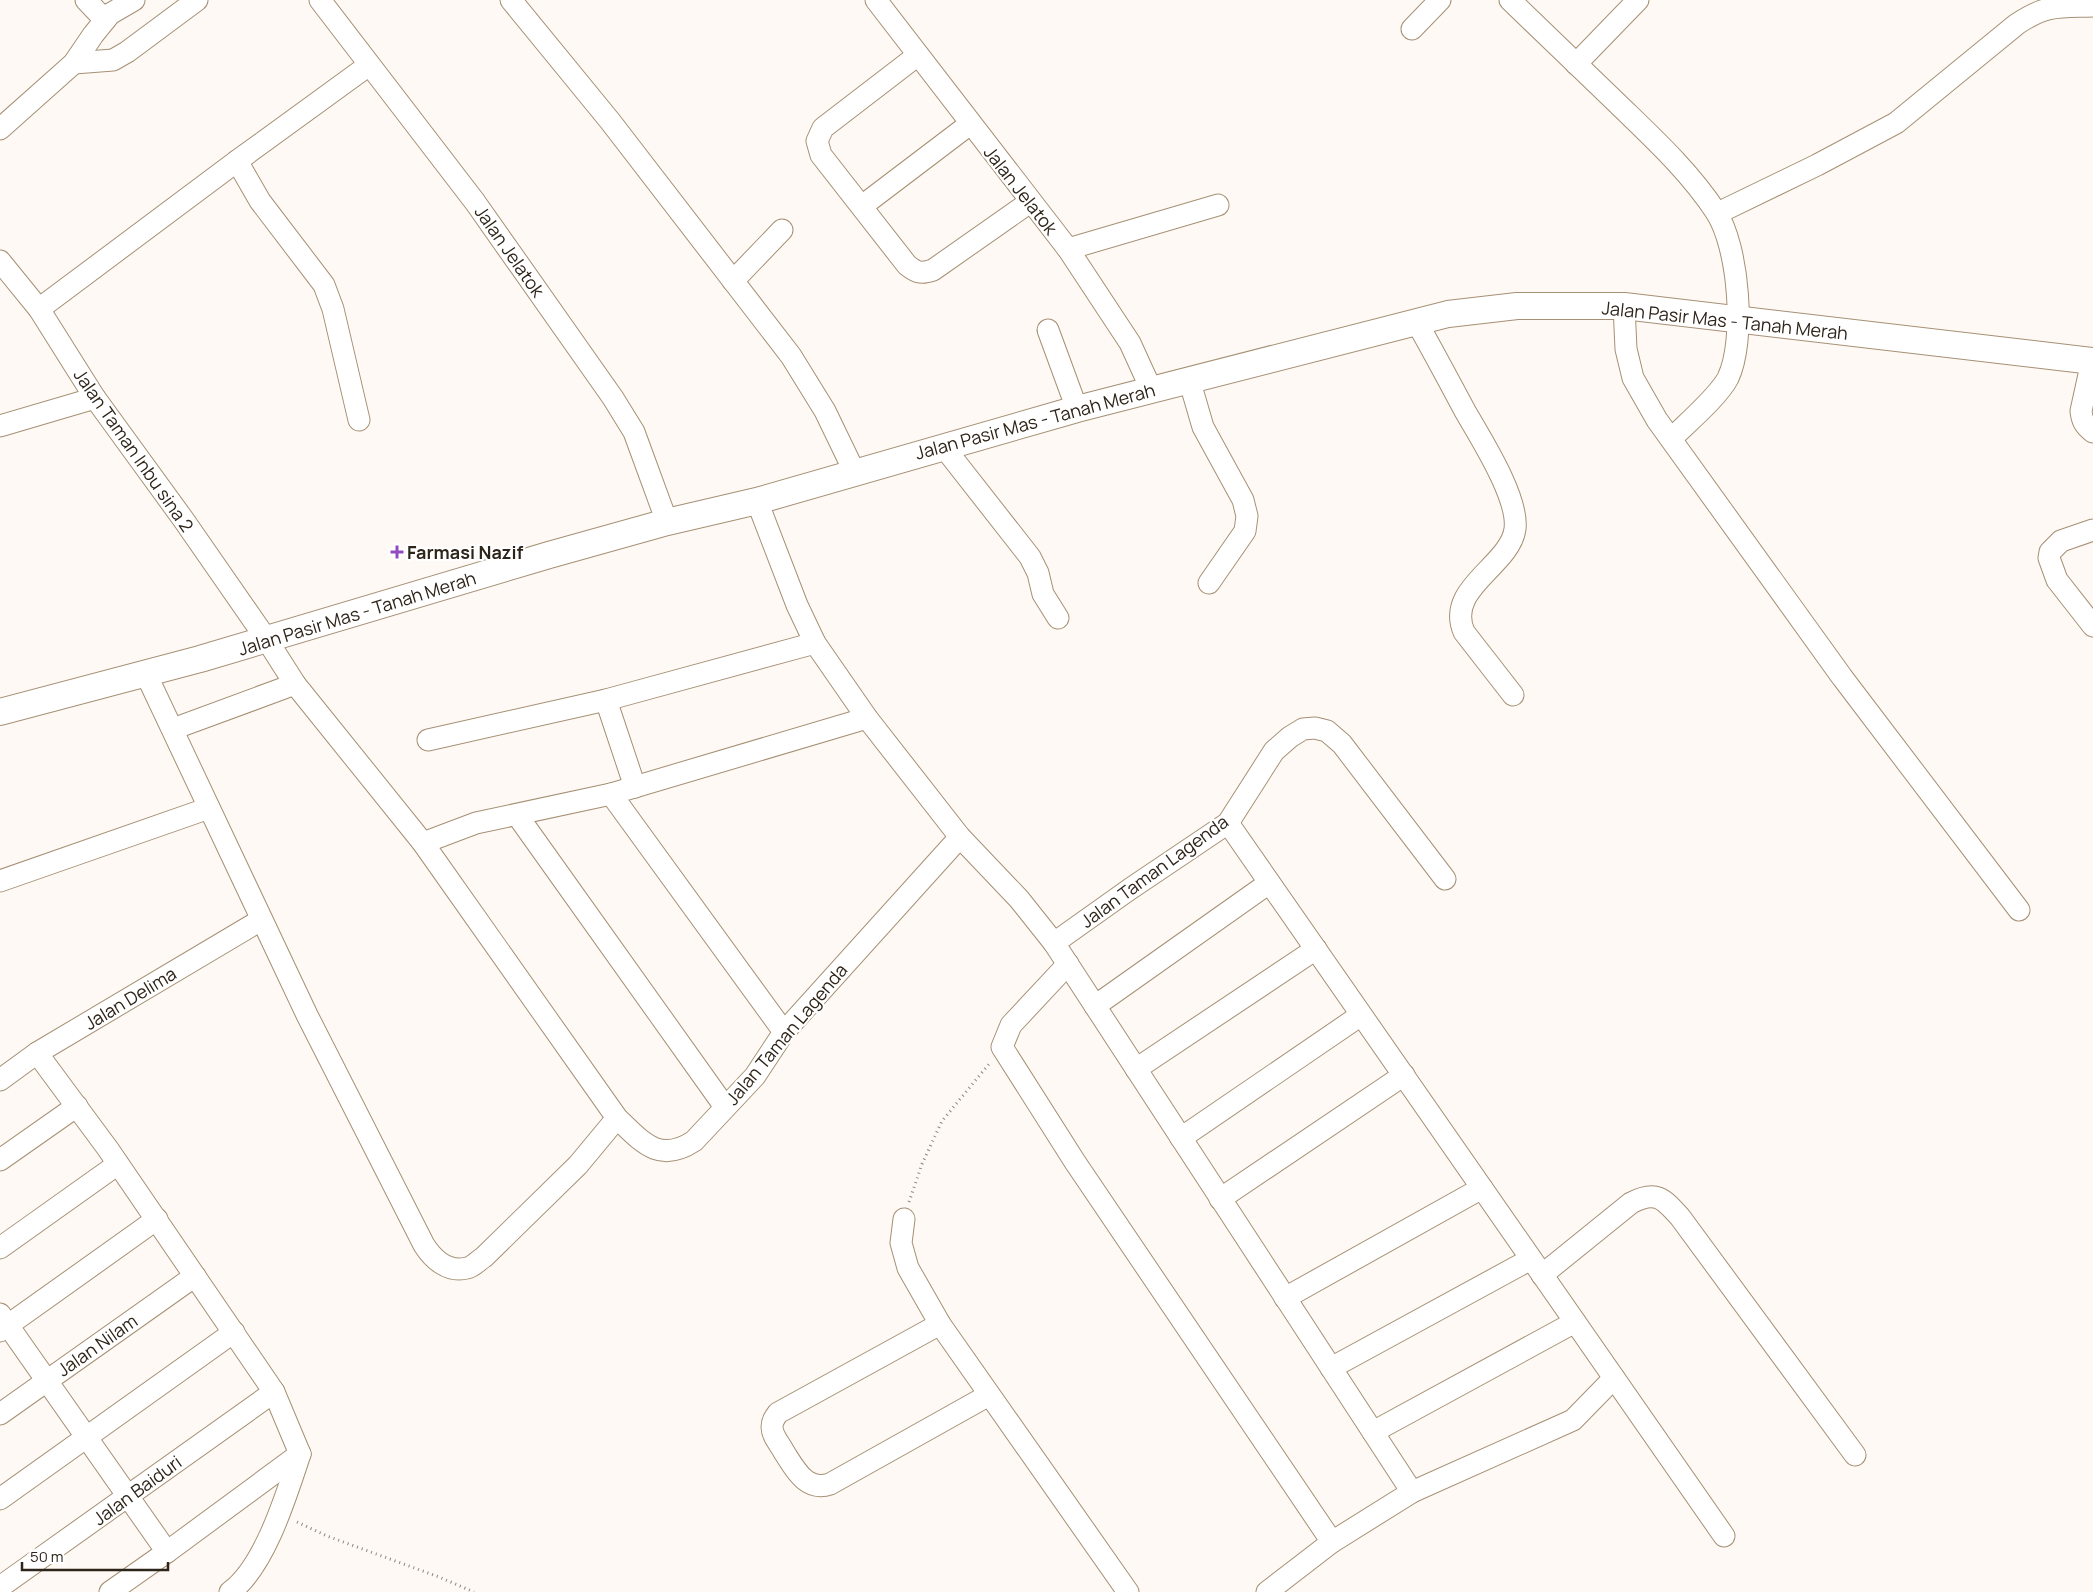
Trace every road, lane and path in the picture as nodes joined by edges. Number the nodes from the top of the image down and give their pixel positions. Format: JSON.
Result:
{"nodes":[{"id":1,"x":86,"y":0,"type":"edge"},
{"id":2,"x":134,"y":0,"type":"edge"},
{"id":3,"x":197,"y":0,"type":"edge"},
{"id":4,"x":320,"y":0,"type":"edge"},
{"id":5,"x":511,"y":0,"type":"edge"},
{"id":6,"x":876,"y":0,"type":"edge"},
{"id":7,"x":1440,"y":0,"type":"edge"},
{"id":8,"x":1510,"y":0,"type":"edge"},
{"id":9,"x":1638,"y":0,"type":"edge"},
{"id":10,"x":2093,"y":6,"type":"edge"},
{"id":11,"x":104,"y":20,"type":"junction"},
{"id":12,"x":1412,"y":29,"type":"dead end"},
{"id":13,"x":918,"y":54,"type":"junction"},
{"id":14,"x":74,"y":63,"type":"junction"},
{"id":15,"x":1576,"y":64,"type":"junction"},
{"id":16,"x":369,"y":66,"type":"junction"},
{"id":17,"x":970,"y":124,"type":"junction"},
{"id":18,"x":0,"y":129,"type":"edge"},
{"id":19,"x":237,"y":161,"type":"junction"},
{"id":20,"x":1030,"y":202,"type":"junction"},
{"id":21,"x":1218,"y":205,"type":"dead end"},
{"id":22,"x":862,"y":206,"type":"junction"},
{"id":23,"x":1718,"y":213,"type":"junction"},
{"id":24,"x":782,"y":230,"type":"dead end"},
{"id":25,"x":1068,"y":249,"type":"junction"},
{"id":26,"x":0,"y":261,"type":"edge"},
{"id":27,"x":733,"y":280,"type":"junction"},
{"id":28,"x":1624,"y":306,"type":"junction"},
{"id":29,"x":39,"y":309,"type":"junction"},
{"id":30,"x":1416,"y":321,"type":"junction"},
{"id":31,"x":1740,"y":321,"type":"junction"},
{"id":32,"x":1048,"y":330,"type":"dead end"},
{"id":33,"x":2093,"y":361,"type":"edge"},
{"id":34,"x":1189,"y":379,"type":"junction"},
{"id":35,"x":1151,"y":389,"type":"junction"},
{"id":36,"x":95,"y":398,"type":"junction"},
{"id":37,"x":1077,"y":409,"type":"junction"},
{"id":38,"x":359,"y":420,"type":"dead end"},
{"id":39,"x":0,"y":426,"type":"edge"},
{"id":40,"x":2093,"y":432,"type":"edge"},
{"id":41,"x":1671,"y":439,"type":"junction"},
{"id":42,"x":943,"y":446,"type":"junction"},
{"id":43,"x":854,"y":471,"type":"junction"},
{"id":44,"x":757,"y":501,"type":"junction"},
{"id":45,"x":667,"y":522,"type":"junction"},
{"id":46,"x":2093,"y":530,"type":"edge"},
{"id":47,"x":1209,"y":582,"type":"dead end"},
{"id":48,"x":1058,"y":618,"type":"dead end"},
{"id":49,"x":2093,"y":626,"type":"edge"},
{"id":50,"x":267,"y":640,"type":"junction"},
{"id":51,"x":815,"y":643,"type":"junction"},
{"id":52,"x":146,"y":674,"type":"junction"},
{"id":53,"x":295,"y":684,"type":"junction"},
{"id":54,"x":1513,"y":694,"type":"dead end"},
{"id":55,"x":606,"y":700,"type":"junction"},
{"id":56,"x":0,"y":712,"type":"edge"},
{"id":57,"x":867,"y":718,"type":"junction"},
{"id":58,"x":173,"y":729,"type":"junction"},
{"id":59,"x":428,"y":740,"type":"dead end"},
{"id":60,"x":634,"y":787,"type":"junction"},
{"id":61,"x":611,"y":794,"type":"junction"},
{"id":62,"x":209,"y":808,"type":"junction"},
{"id":63,"x":518,"y":815,"type":"junction"},
{"id":64,"x":1228,"y":823,"type":"junction"},
{"id":65,"x":960,"y":837,"type":"junction"},
{"id":66,"x":423,"y":843,"type":"junction"},
{"id":67,"x":1445,"y":879,"type":"dead end"},
{"id":68,"x":0,"y":881,"type":"edge"},
{"id":69,"x":1269,"y":883,"type":"junction"},
{"id":70,"x":2019,"y":910,"type":"dead end"},
{"id":71,"x":262,"y":920,"type":"junction"},
{"id":72,"x":1054,"y":943,"type":"junction"},
{"id":73,"x":1316,"y":949,"type":"junction"},
{"id":74,"x":1068,"y":964,"type":"junction"},
{"id":75,"x":1095,"y":1006,"type":"junction"},
{"id":76,"x":1362,"y":1015,"type":"junction"},
{"id":77,"x":784,"y":1032,"type":"junction"},
{"id":78,"x":1002,"y":1047,"type":"junction"},
{"id":79,"x":37,"y":1053,"type":"junction"},
{"id":80,"x":1136,"y":1069,"type":"junction"},
{"id":81,"x":1404,"y":1075,"type":"junction"},
{"id":82,"x":0,"y":1080,"type":"edge"},
{"id":83,"x":77,"y":1106,"type":"junction"},
{"id":84,"x":725,"y":1107,"type":"junction"},
{"id":85,"x":617,"y":1118,"type":"junction"},
{"id":86,"x":1181,"y":1138,"type":"junction"},
{"id":87,"x":0,"y":1160,"type":"edge"},
{"id":88,"x":118,"y":1164,"type":"junction"},
{"id":89,"x":1482,"y":1188,"type":"junction"},
{"id":90,"x":1220,"y":1199,"type":"junction"},
{"id":91,"x":156,"y":1219,"type":"junction"},
{"id":92,"x":904,"y":1219,"type":"joint"},
{"id":93,"x":0,"y":1248,"type":"edge"},
{"id":94,"x":1537,"y":1267,"type":"junction"},
{"id":95,"x":195,"y":1276,"type":"junction"},
{"id":96,"x":1285,"y":1298,"type":"junction"},
{"id":97,"x":1575,"y":1322,"type":"junction"},
{"id":98,"x":3,"y":1323,"type":"edge"},
{"id":99,"x":940,"y":1324,"type":"junction"},
{"id":100,"x":234,"y":1332,"type":"junction"},
{"id":101,"x":1331,"y":1368,"type":"junction"},
{"id":102,"x":1614,"y":1378,"type":"junction"},
{"id":103,"x":47,"y":1381,"type":"junction"},
{"id":104,"x":274,"y":1392,"type":"junction"},
{"id":105,"x":989,"y":1395,"type":"junction"},
{"id":106,"x":0,"y":1414,"type":"edge"},
{"id":107,"x":1373,"y":1432,"type":"junction"},
{"id":108,"x":85,"y":1438,"type":"junction"},
{"id":109,"x":300,"y":1454,"type":"junction"},
{"id":110,"x":1855,"y":1455,"type":"dead end"},
{"id":111,"x":1412,"y":1492,"type":"junction"},
{"id":112,"x":127,"y":1496,"type":"junction"},
{"id":113,"x":0,"y":1499,"type":"edge"},
{"id":114,"x":280,"y":1515,"type":"junction"},
{"id":115,"x":1724,"y":1536,"type":"dead end"},
{"id":116,"x":1332,"y":1542,"type":"junction"},
{"id":117,"x":167,"y":1552,"type":"junction"},
{"id":118,"x":0,"y":1588,"type":"edge"},
{"id":119,"x":110,"y":1592,"type":"edge"},
{"id":120,"x":230,"y":1592,"type":"edge"},
{"id":121,"x":474,"y":1592,"type":"edge"},
{"id":122,"x":1128,"y":1592,"type":"edge"},
{"id":123,"x":1267,"y":1592,"type":"edge"}],
"edges":[{"from":1,"to":11,"type":"street"},
{"from":2,"to":11,"type":"street"},
{"from":3,"to":14,"type":"street"},
{"from":4,"to":16,"type":"street","name":"Jalan Jelatok"},
{"from":5,"to":27,"type":"street"},
{"from":6,"to":13,"type":"street","name":"Jalan Jelatok"},
{"from":7,"to":12,"type":"street"},
{"from":8,"to":15,"type":"street"},
{"from":9,"to":15,"type":"street"},
{"from":10,"to":23,"type":"street"},
{"from":11,"to":14,"type":"street"},
{"from":13,"to":17,"type":"street","name":"Jalan Jelatok"},
{"from":13,"to":22,"type":"street"},
{"from":14,"to":18,"type":"street"},
{"from":15,"to":23,"type":"street"},
{"from":16,"to":19,"type":"street"},
{"from":16,"to":45,"type":"street","name":"Jalan Jelatok"},
{"from":17,"to":20,"type":"street","name":"Jalan Jelatok"},
{"from":17,"to":22,"type":"street"},
{"from":19,"to":29,"type":"street"},
{"from":19,"to":38,"type":"street"},
{"from":20,"to":22,"type":"street"},
{"from":20,"to":25,"type":"street","name":"Jalan Jelatok"},
{"from":21,"to":25,"type":"street"},
{"from":23,"to":31,"type":"street"},
{"from":24,"to":27,"type":"street"},
{"from":25,"to":35,"type":"street","name":"Jalan Jelatok"},
{"from":26,"to":29,"type":"street","name":"Jalan Taman Inbu sina 2"},
{"from":27,"to":43,"type":"street"},
{"from":28,"to":30,"type":"main road","name":"Jalan Pasir Mas - Tanah Merah"},
{"from":28,"to":31,"type":"main road","name":"Jalan Pasir Mas - Tanah Merah"},
{"from":28,"to":41,"type":"street"},
{"from":29,"to":36,"type":"street","name":"Jalan Taman Inbu sina 2"},
{"from":30,"to":34,"type":"main road","name":"Jalan Pasir Mas - Tanah Merah"},
{"from":30,"to":54,"type":"street"},
{"from":31,"to":33,"type":"main road","name":"Jalan Pasir Mas - Tanah Merah"},
{"from":31,"to":41,"type":"street"},
{"from":32,"to":37,"type":"street"},
{"from":33,"to":40,"type":"street"},
{"from":34,"to":35,"type":"main road","name":"Jalan Pasir Mas - Tanah Merah"},
{"from":34,"to":47,"type":"street"},
{"from":35,"to":37,"type":"main road","name":"Jalan Pasir Mas - Tanah Merah"},
{"from":36,"to":39,"type":"street"},
{"from":36,"to":50,"type":"street","name":"Jalan Taman Inbu sina 2"},
{"from":37,"to":42,"type":"main road","name":"Jalan Pasir Mas - Tanah Merah"},
{"from":41,"to":70,"type":"street"},
{"from":42,"to":43,"type":"main road","name":"Jalan Pasir Mas - Tanah Merah"},
{"from":42,"to":48,"type":"street"},
{"from":43,"to":44,"type":"main road","name":"Jalan Pasir Mas - Tanah Merah"},
{"from":44,"to":45,"type":"main road","name":"Jalan Pasir Mas - Tanah Merah"},
{"from":44,"to":51,"type":"street"},
{"from":45,"to":50,"type":"main road","name":"Jalan Pasir Mas - Tanah Merah"},
{"from":46,"to":49,"type":"street"},
{"from":50,"to":52,"type":"main road","name":"Jalan Pasir Mas - Tanah Merah"},
{"from":50,"to":53,"type":"street","name":"Jalan Taman Inbu sina 2"},
{"from":51,"to":55,"type":"street"},
{"from":51,"to":57,"type":"street"},
{"from":52,"to":56,"type":"main road","name":"Jalan Pasir Mas - Tanah Merah"},
{"from":52,"to":58,"type":"street"},
{"from":53,"to":58,"type":"street"},
{"from":53,"to":66,"type":"street","name":"Jalan Taman Inbu sina 2"},
{"from":55,"to":59,"type":"street"},
{"from":55,"to":60,"type":"street"},
{"from":57,"to":60,"type":"street"},
{"from":57,"to":65,"type":"street"},
{"from":58,"to":62,"type":"street"},
{"from":60,"to":61,"type":"street"},
{"from":61,"to":63,"type":"street"},
{"from":61,"to":77,"type":"street"},
{"from":62,"to":68,"type":"street"},
{"from":62,"to":71,"type":"street"},
{"from":63,"to":66,"type":"street"},
{"from":63,"to":84,"type":"street"},
{"from":64,"to":67,"type":"street","name":"Jalan Taman Lagenda"},
{"from":64,"to":69,"type":"street"},
{"from":64,"to":72,"type":"street","name":"Jalan Taman Lagenda"},
{"from":65,"to":72,"type":"street"},
{"from":65,"to":77,"type":"street","name":"Jalan Taman Lagenda"},
{"from":66,"to":85,"type":"street","name":"Jalan Taman Lagenda"},
{"from":69,"to":73,"type":"street"},
{"from":69,"to":75,"type":"street"},
{"from":71,"to":79,"type":"street","name":"Jalan Delima"},
{"from":71,"to":85,"type":"street"},
{"from":72,"to":74,"type":"street"},
{"from":73,"to":76,"type":"street"},
{"from":73,"to":80,"type":"street"},
{"from":74,"to":75,"type":"street"},
{"from":74,"to":78,"type":"street"},
{"from":75,"to":80,"type":"street"},
{"from":76,"to":81,"type":"street"},
{"from":76,"to":86,"type":"street"},
{"from":77,"to":84,"type":"street","name":"Jalan Taman Lagenda"},
{"from":78,"to":92,"type":"path"},
{"from":78,"to":116,"type":"street"},
{"from":79,"to":82,"type":"street","name":"Jalan Delima"},
{"from":79,"to":83,"type":"street"},
{"from":80,"to":86,"type":"street"},
{"from":81,"to":89,"type":"street"},
{"from":81,"to":90,"type":"street"},
{"from":83,"to":87,"type":"street"},
{"from":83,"to":88,"type":"street"},
{"from":84,"to":85,"type":"street","name":"Jalan Taman Lagenda"},
{"from":86,"to":90,"type":"street"},
{"from":88,"to":91,"type":"street"},
{"from":88,"to":93,"type":"street"},
{"from":89,"to":94,"type":"street"},
{"from":89,"to":96,"type":"street"},
{"from":90,"to":96,"type":"street"},
{"from":91,"to":95,"type":"street"},
{"from":91,"to":98,"type":"street"},
{"from":92,"to":99,"type":"street"},
{"from":94,"to":97,"type":"street"},
{"from":94,"to":101,"type":"street"},
{"from":94,"to":110,"type":"street"},
{"from":95,"to":100,"type":"street"},
{"from":95,"to":103,"type":"street","name":"Jalan Nilam"},
{"from":96,"to":101,"type":"street"},
{"from":97,"to":102,"type":"street"},
{"from":97,"to":107,"type":"street"},
{"from":98,"to":103,"type":"street"},
{"from":99,"to":105,"type":"street"},
{"from":99,"to":105,"type":"street"},
{"from":100,"to":104,"type":"street"},
{"from":100,"to":108,"type":"street"},
{"from":101,"to":107,"type":"street"},
{"from":102,"to":111,"type":"street"},
{"from":102,"to":115,"type":"street"},
{"from":103,"to":106,"type":"street","name":"Jalan Nilam"},
{"from":103,"to":108,"type":"street"},
{"from":104,"to":109,"type":"street"},
{"from":104,"to":112,"type":"street","name":"Jalan Baiduri"},
{"from":105,"to":122,"type":"street"},
{"from":107,"to":111,"type":"street"},
{"from":108,"to":112,"type":"street"},
{"from":108,"to":113,"type":"street"},
{"from":109,"to":114,"type":"street"},
{"from":109,"to":117,"type":"street"},
{"from":111,"to":116,"type":"street"},
{"from":112,"to":117,"type":"street"},
{"from":112,"to":118,"type":"street","name":"Jalan Baiduri"},
{"from":114,"to":120,"type":"street"},
{"from":114,"to":121,"type":"path"},
{"from":116,"to":123,"type":"street"},
{"from":117,"to":119,"type":"street"}]}
